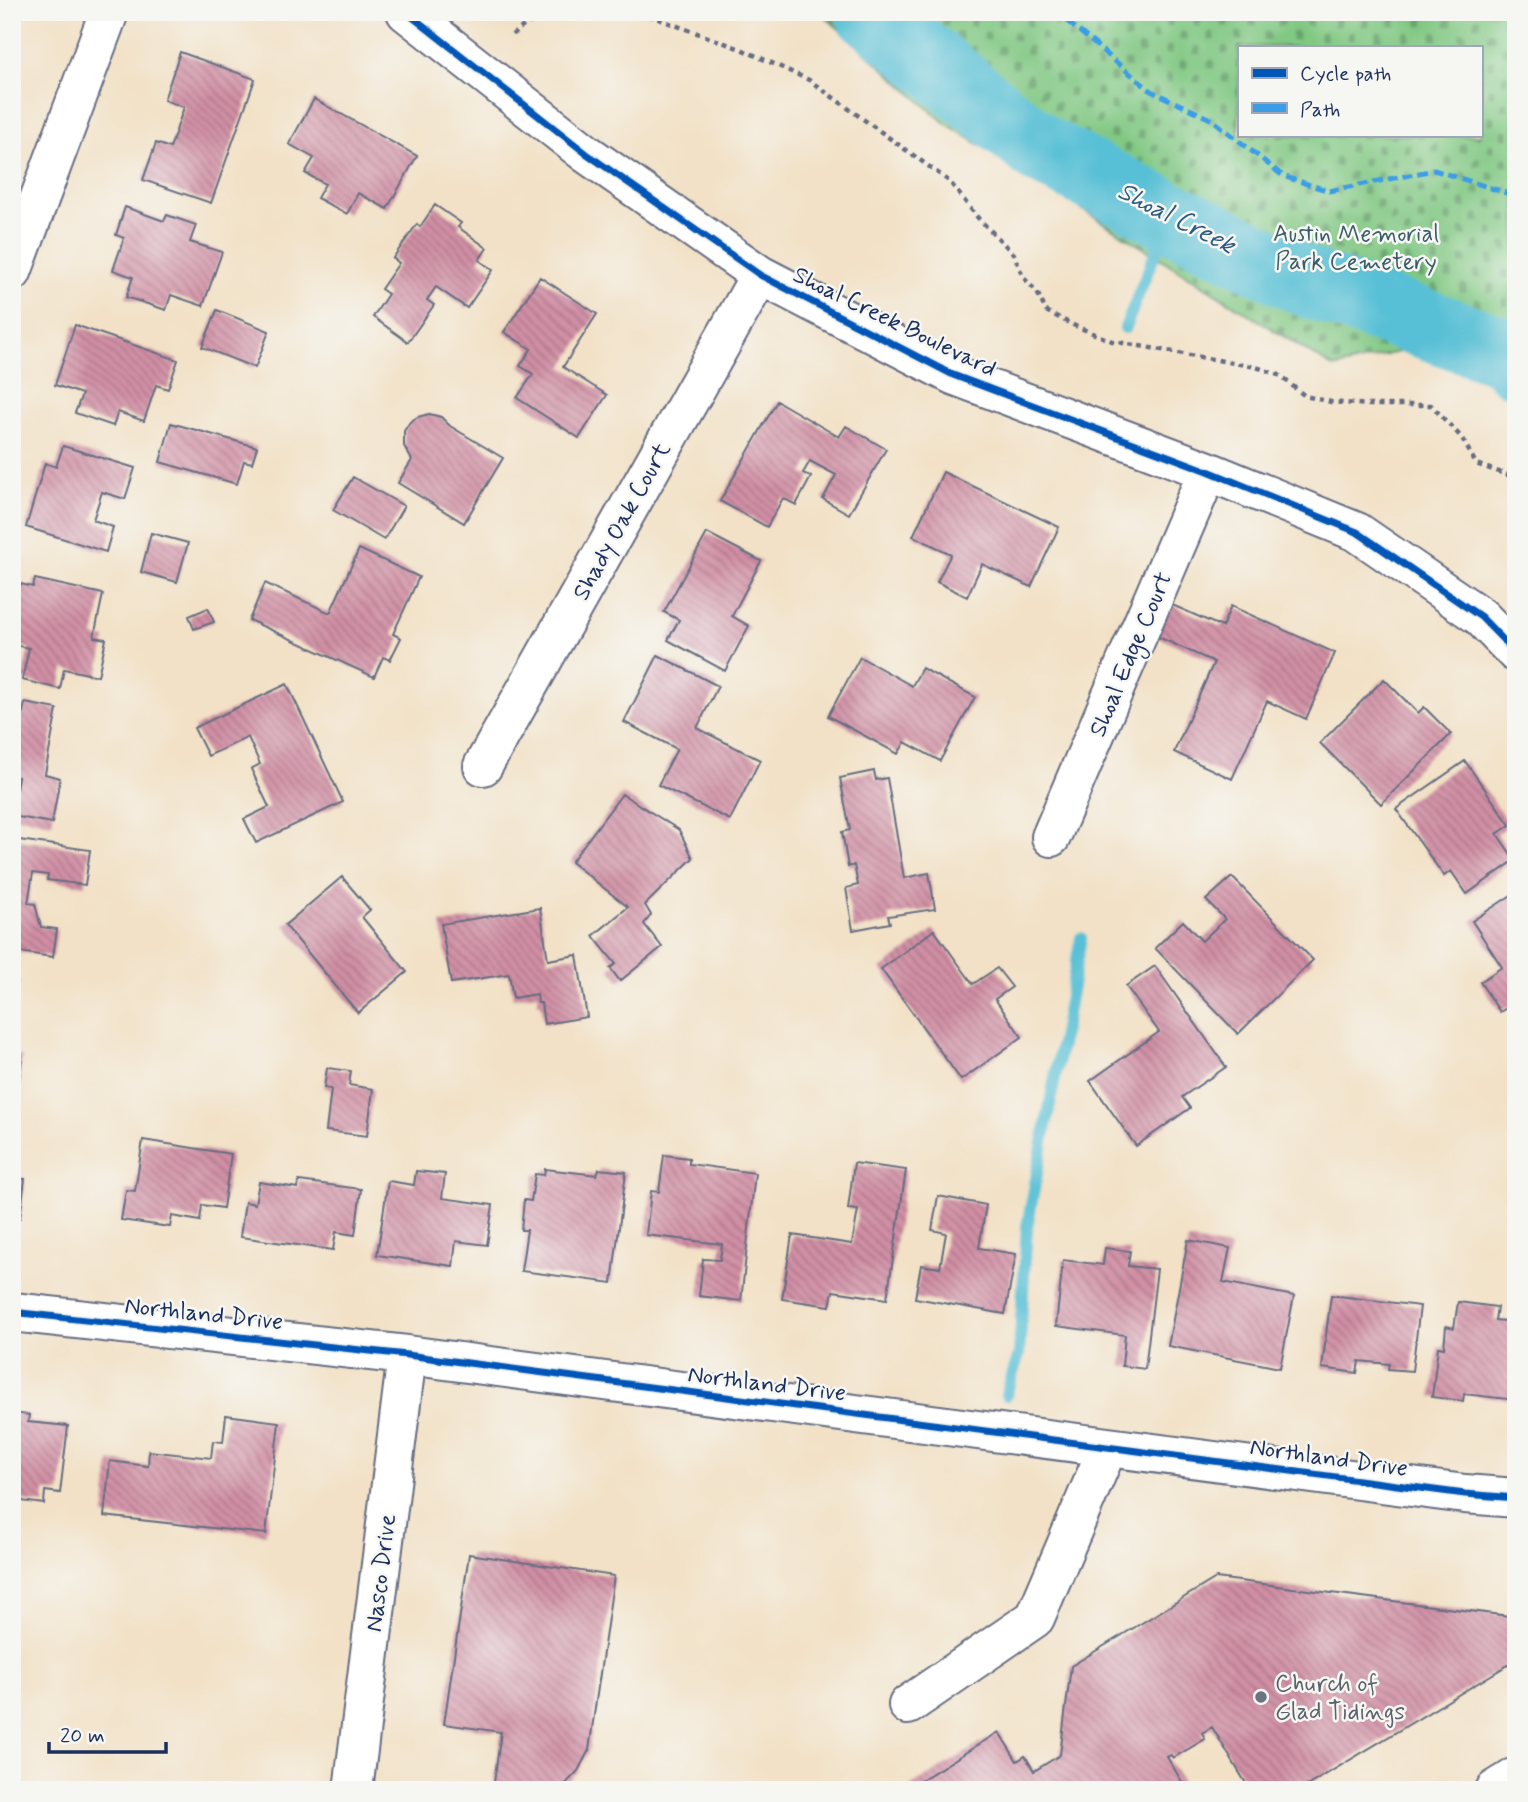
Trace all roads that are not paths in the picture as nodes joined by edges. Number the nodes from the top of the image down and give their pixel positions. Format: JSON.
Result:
{"nodes":[{"id":1,"x":109,"y":12,"type":"edge"},
{"id":2,"x":406,"y":12,"type":"edge"},
{"id":3,"x":12,"y":272,"type":"edge"},
{"id":4,"x":760,"y":275,"type":"junction"},
{"id":5,"x":1208,"y":471,"type":"junction"},
{"id":6,"x":1516,"y":653,"type":"edge"},
{"id":7,"x":483,"y":766,"type":"dead end"},
{"id":8,"x":1051,"y":837,"type":"dead end"},
{"id":9,"x":12,"y":1312,"type":"edge"},
{"id":10,"x":407,"y":1355,"type":"junction"},
{"id":11,"x":1108,"y":1447,"type":"junction"},
{"id":12,"x":1516,"y":1498,"type":"edge"},
{"id":13,"x":908,"y":1705,"type":"dead end"},
{"id":14,"x":1516,"y":1777,"type":"edge"},
{"id":15,"x":353,"y":1790,"type":"edge"},
{"id":16,"x":1495,"y":1790,"type":"edge"}],
"edges":[{"from":1,"to":3,"type":"street"},
{"from":2,"to":4,"type":"street","name":"Shoal Creek Boulevard"},
{"from":4,"to":5,"type":"street","name":"Shoal Creek Boulevard"},
{"from":4,"to":7,"type":"street","name":"Shady Oak Court"},
{"from":5,"to":6,"type":"street","name":"Shoal Creek Boulevard"},
{"from":5,"to":8,"type":"street","name":"Shoal Edge Court"},
{"from":9,"to":10,"type":"street","name":"Northland Drive"},
{"from":10,"to":11,"type":"street","name":"Northland Drive"},
{"from":10,"to":15,"type":"street","name":"Nasco Drive"},
{"from":11,"to":12,"type":"street","name":"Northland Drive"},
{"from":11,"to":13,"type":"street"},
{"from":14,"to":16,"type":"street"}]}
